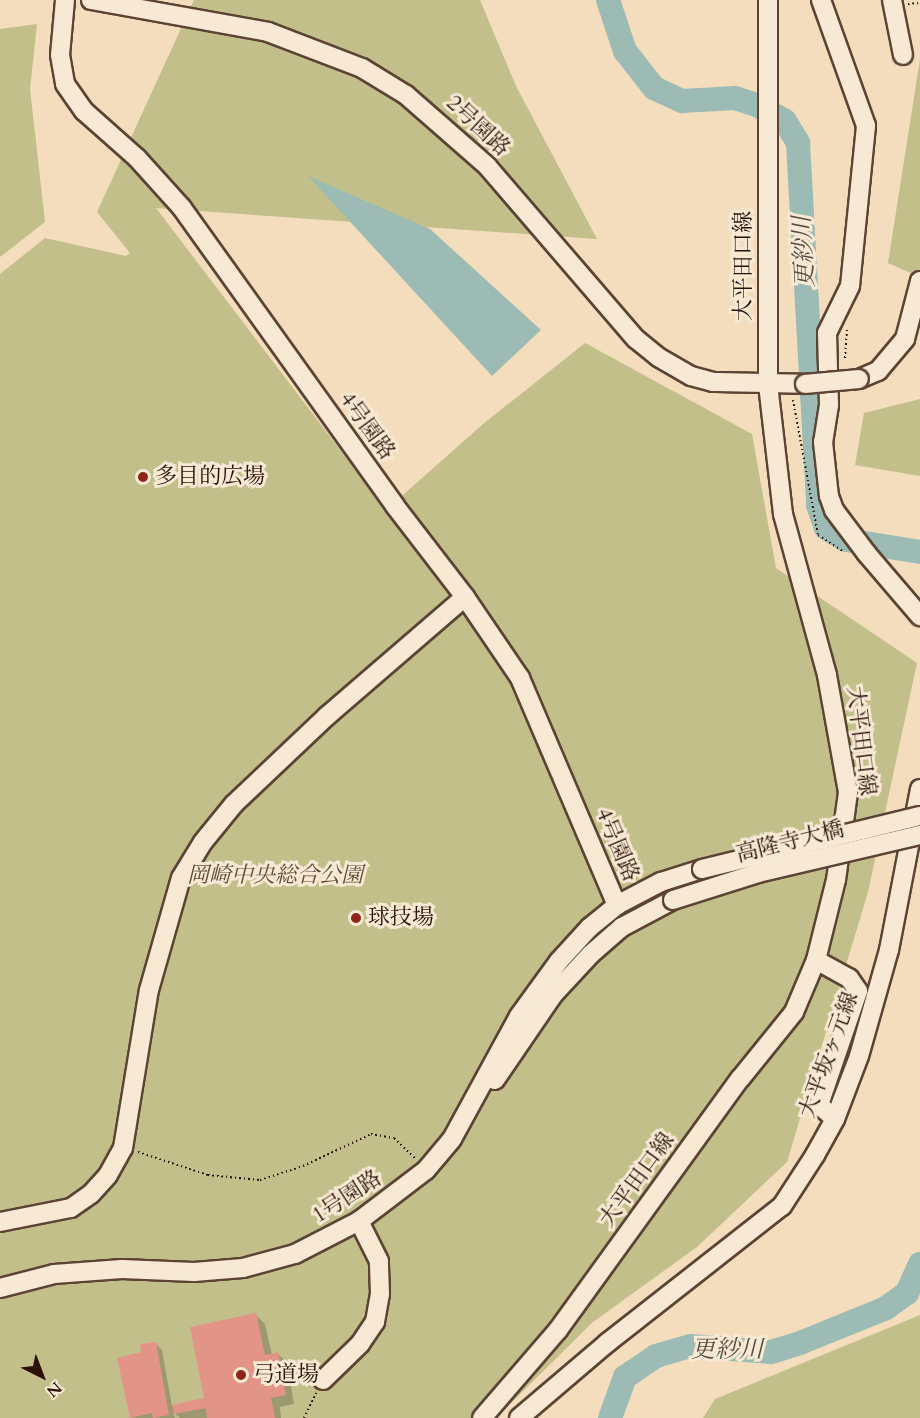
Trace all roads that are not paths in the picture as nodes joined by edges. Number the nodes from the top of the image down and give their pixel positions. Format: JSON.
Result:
{"nodes":[{"id":1,"x":65,"y":0,"type":"edge"},
{"id":2,"x":91,"y":0,"type":"edge"},
{"id":3,"x":768,"y":0,"type":"edge"},
{"id":4,"x":821,"y":0,"type":"edge"},
{"id":5,"x":892,"y":0,"type":"edge"},
{"id":6,"x":903,"y":55,"type":"dead end"},
{"id":7,"x":920,"y":281,"type":"edge"},
{"id":8,"x":768,"y":385,"type":"junction"},
{"id":9,"x":465,"y":597,"type":"junction"},
{"id":10,"x":920,"y":616,"type":"edge"},
{"id":11,"x":920,"y":789,"type":"edge"},
{"id":12,"x":920,"y":816,"type":"edge"},
{"id":13,"x":920,"y":835,"type":"edge"},
{"id":14,"x":662,"y":882,"type":"joint"},
{"id":15,"x":617,"y":905,"type":"junction"},
{"id":16,"x":816,"y":960,"type":"junction"},
{"id":17,"x":472,"y":1107,"type":"junction"},
{"id":18,"x":835,"y":1119,"type":"junction"},
{"id":19,"x":359,"y":1221,"type":"junction"},
{"id":20,"x":0,"y":1222,"type":"edge"},
{"id":21,"x":0,"y":1288,"type":"edge"},
{"id":22,"x":323,"y":1380,"type":"road end"},
{"id":23,"x":482,"y":1418,"type":"edge"},
{"id":24,"x":519,"y":1418,"type":"edge"}],
"edges":[{"from":1,"to":9,"type":"street","name":"4号園路"},
{"from":2,"to":8,"type":"street","name":"2号園路"},
{"from":3,"to":8,"type":"street","name":"大平田口線"},
{"from":4,"to":10,"type":"street"},
{"from":5,"to":6,"type":"street"},
{"from":7,"to":8,"type":"street","name":"2号園路","bridge":true},
{"from":8,"to":16,"type":"street","name":"大平田口線"},
{"from":9,"to":15,"type":"street","name":"4号園路"},
{"from":9,"to":20,"type":"street"},
{"from":11,"to":18,"type":"street","name":"大平坂ヶ元線"},
{"from":12,"to":14,"type":"street","name":"高隆寺大橋","bridge":true},
{"from":13,"to":17,"type":"street","name":"高隆寺大橋","bridge":true},
{"from":14,"to":15,"type":"street","name":"1号園路"},
{"from":15,"to":17,"type":"street","name":"1号園路"},
{"from":16,"to":18,"type":"street"},
{"from":16,"to":23,"type":"street","name":"大平田口線"},
{"from":17,"to":19,"type":"street","name":"1号園路"},
{"from":18,"to":24,"type":"street","name":"大平坂ヶ元線"},
{"from":19,"to":21,"type":"street","name":"1号園路"},
{"from":19,"to":22,"type":"street"}]}
